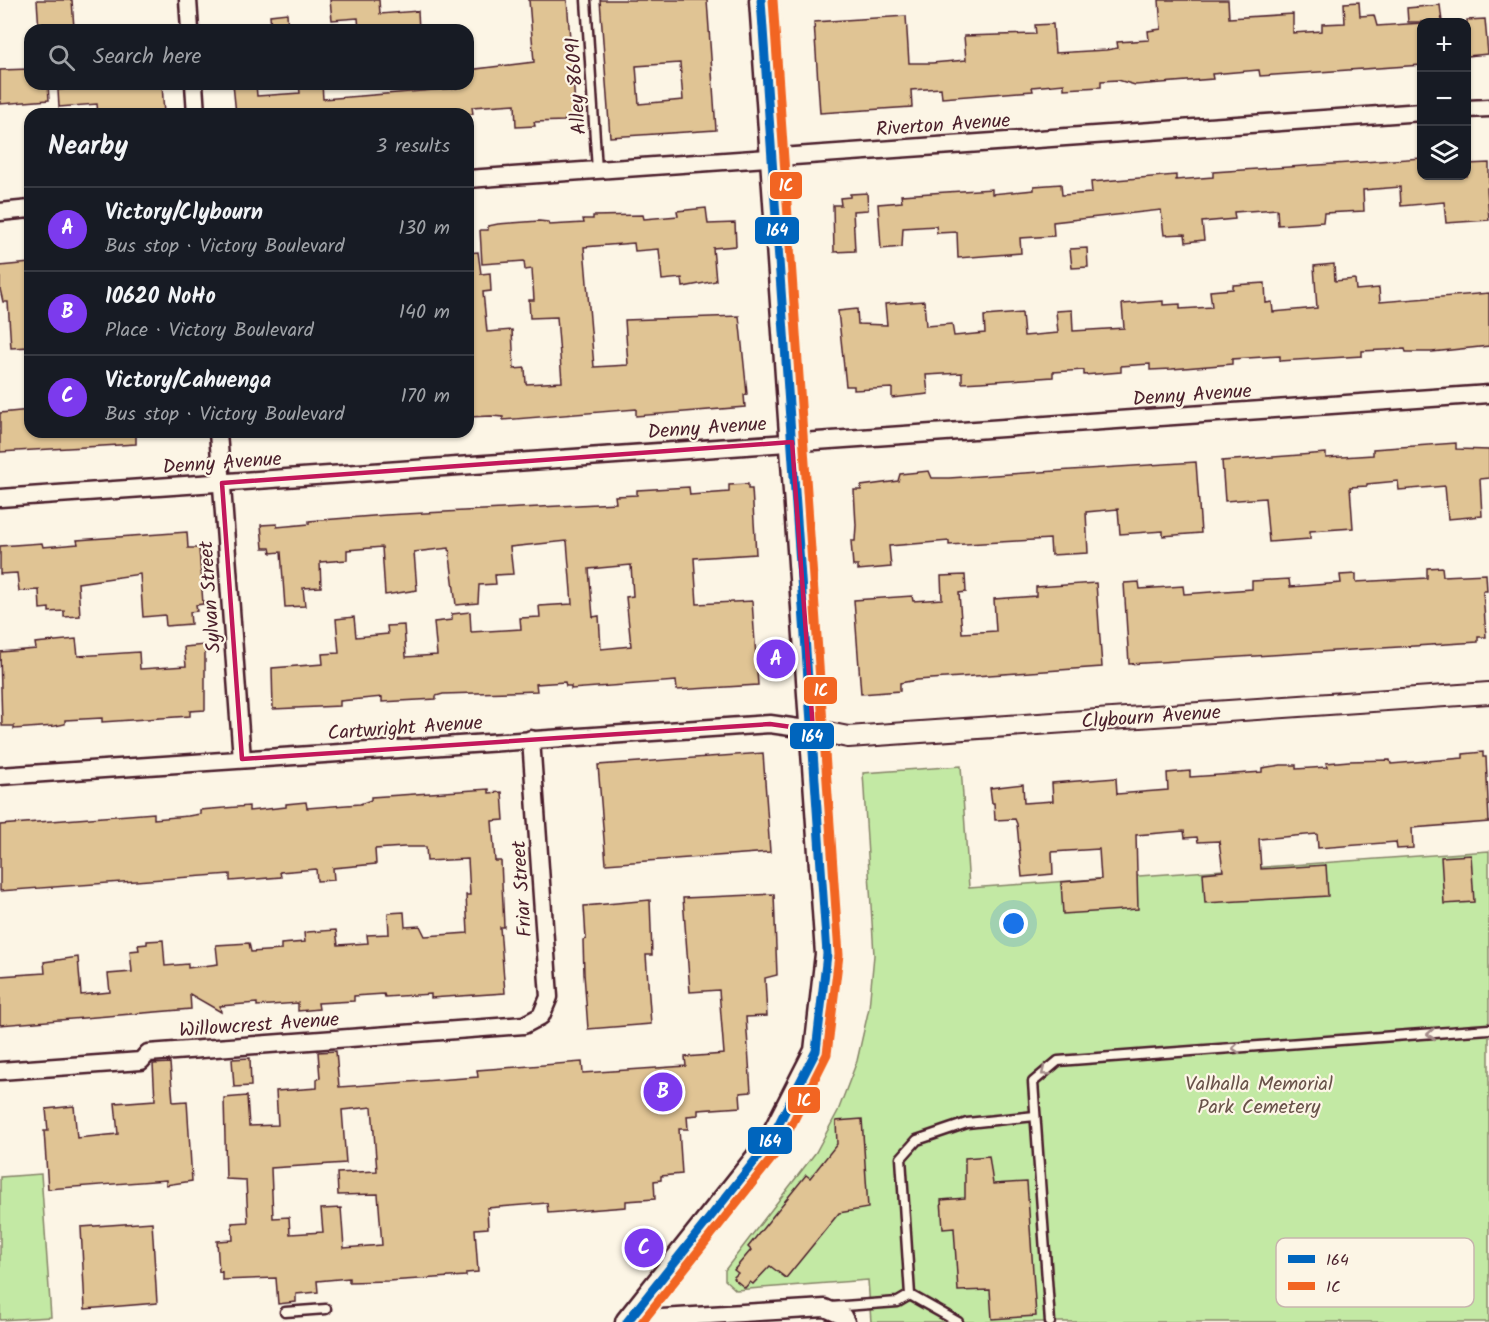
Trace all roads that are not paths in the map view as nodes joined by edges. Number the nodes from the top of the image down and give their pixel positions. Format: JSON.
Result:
{"nodes":[{"id":1,"x":188,"y":0,"type":"edge"},
{"id":2,"x":586,"y":0,"type":"edge"},
{"id":3,"x":761,"y":0,"type":"edge"},
{"id":4,"x":190,"y":24,"type":"edge"},
{"id":5,"x":194,"y":90,"type":"edge"},
{"id":6,"x":196,"y":108,"type":"edge"},
{"id":7,"x":1489,"y":108,"type":"edge"},
{"id":8,"x":1471,"y":109,"type":"edge"},
{"id":9,"x":1417,"y":112,"type":"edge"},
{"id":10,"x":772,"y":157,"type":"junction"},
{"id":11,"x":597,"y":170,"type":"junction"},
{"id":12,"x":474,"y":179,"type":"edge"},
{"id":13,"x":24,"y":210,"type":"edge"},
{"id":14,"x":0,"y":212,"type":"edge"},
{"id":15,"x":1489,"y":394,"type":"edge"},
{"id":16,"x":218,"y":438,"type":"edge"},
{"id":17,"x":792,"y":442,"type":"junction"},
{"id":18,"x":222,"y":483,"type":"junction"},
{"id":19,"x":0,"y":498,"type":"edge"},
{"id":20,"x":1489,"y":693,"type":"edge"},
{"id":21,"x":813,"y":730,"type":"junction"},
{"id":22,"x":531,"y":739,"type":"junction"},
{"id":23,"x":242,"y":759,"type":"junction"},
{"id":24,"x":0,"y":776,"type":"edge"},
{"id":25,"x":524,"y":1025,"type":"joint"},
{"id":26,"x":1489,"y":1029,"type":"edge"},
{"id":27,"x":0,"y":1071,"type":"edge"},
{"id":28,"x":1035,"y":1116,"type":"junction"},
{"id":29,"x":910,"y":1295,"type":"junction"},
{"id":30,"x":825,"y":1308,"type":"junction"},
{"id":31,"x":326,"y":1309,"type":"dead end"},
{"id":32,"x":285,"y":1312,"type":"dead end"},
{"id":33,"x":724,"y":1318,"type":"edge"},
{"id":34,"x":844,"y":1319,"type":"edge"},
{"id":35,"x":621,"y":1321,"type":"edge"},
{"id":36,"x":958,"y":1322,"type":"edge"},
{"id":37,"x":1050,"y":1322,"type":"edge"}],
"edges":[{"from":1,"to":4,"type":"street"},
{"from":2,"to":11,"type":"lane","name":"Alley 86091"},
{"from":3,"to":10,"type":"main road"},
{"from":5,"to":6,"type":"street"},
{"from":7,"to":8,"type":"street"},
{"from":9,"to":10,"type":"street","name":"Riverton Avenue"},
{"from":10,"to":11,"type":"street","name":"Riverton Avenue"},
{"from":10,"to":17,"type":"main road"},
{"from":11,"to":12,"type":"street","name":"Riverton Avenue"},
{"from":13,"to":14,"type":"street"},
{"from":15,"to":17,"type":"street","name":"Denny Avenue"},
{"from":16,"to":18,"type":"street","name":"Sylvan Street"},
{"from":17,"to":18,"type":"street","name":"Denny Avenue"},
{"from":17,"to":21,"type":"main road"},
{"from":18,"to":19,"type":"street","name":"Denny Avenue"},
{"from":18,"to":23,"type":"street","name":"Sylvan Street"},
{"from":20,"to":21,"type":"street","name":"Clybourn Avenue"},
{"from":21,"to":22,"type":"street","name":"Cartwright Avenue"},
{"from":21,"to":35,"type":"main road"},
{"from":22,"to":23,"type":"street","name":"Cartwright Avenue"},
{"from":22,"to":25,"type":"street","name":"Friar Street"},
{"from":23,"to":24,"type":"street","name":"Cartwright Avenue"},
{"from":25,"to":27,"type":"street","name":"Willowcrest Avenue"},
{"from":26,"to":28,"type":"lane","one_way":true},
{"from":28,"to":29,"type":"lane"},
{"from":28,"to":37,"type":"lane"},
{"from":29,"to":30,"type":"lane"},
{"from":29,"to":36,"type":"lane"},
{"from":30,"to":33,"type":"street"},
{"from":30,"to":34,"type":"street"},
{"from":31,"to":32,"type":"lane"},
{"from":33,"to":35,"type":"street"}]}
